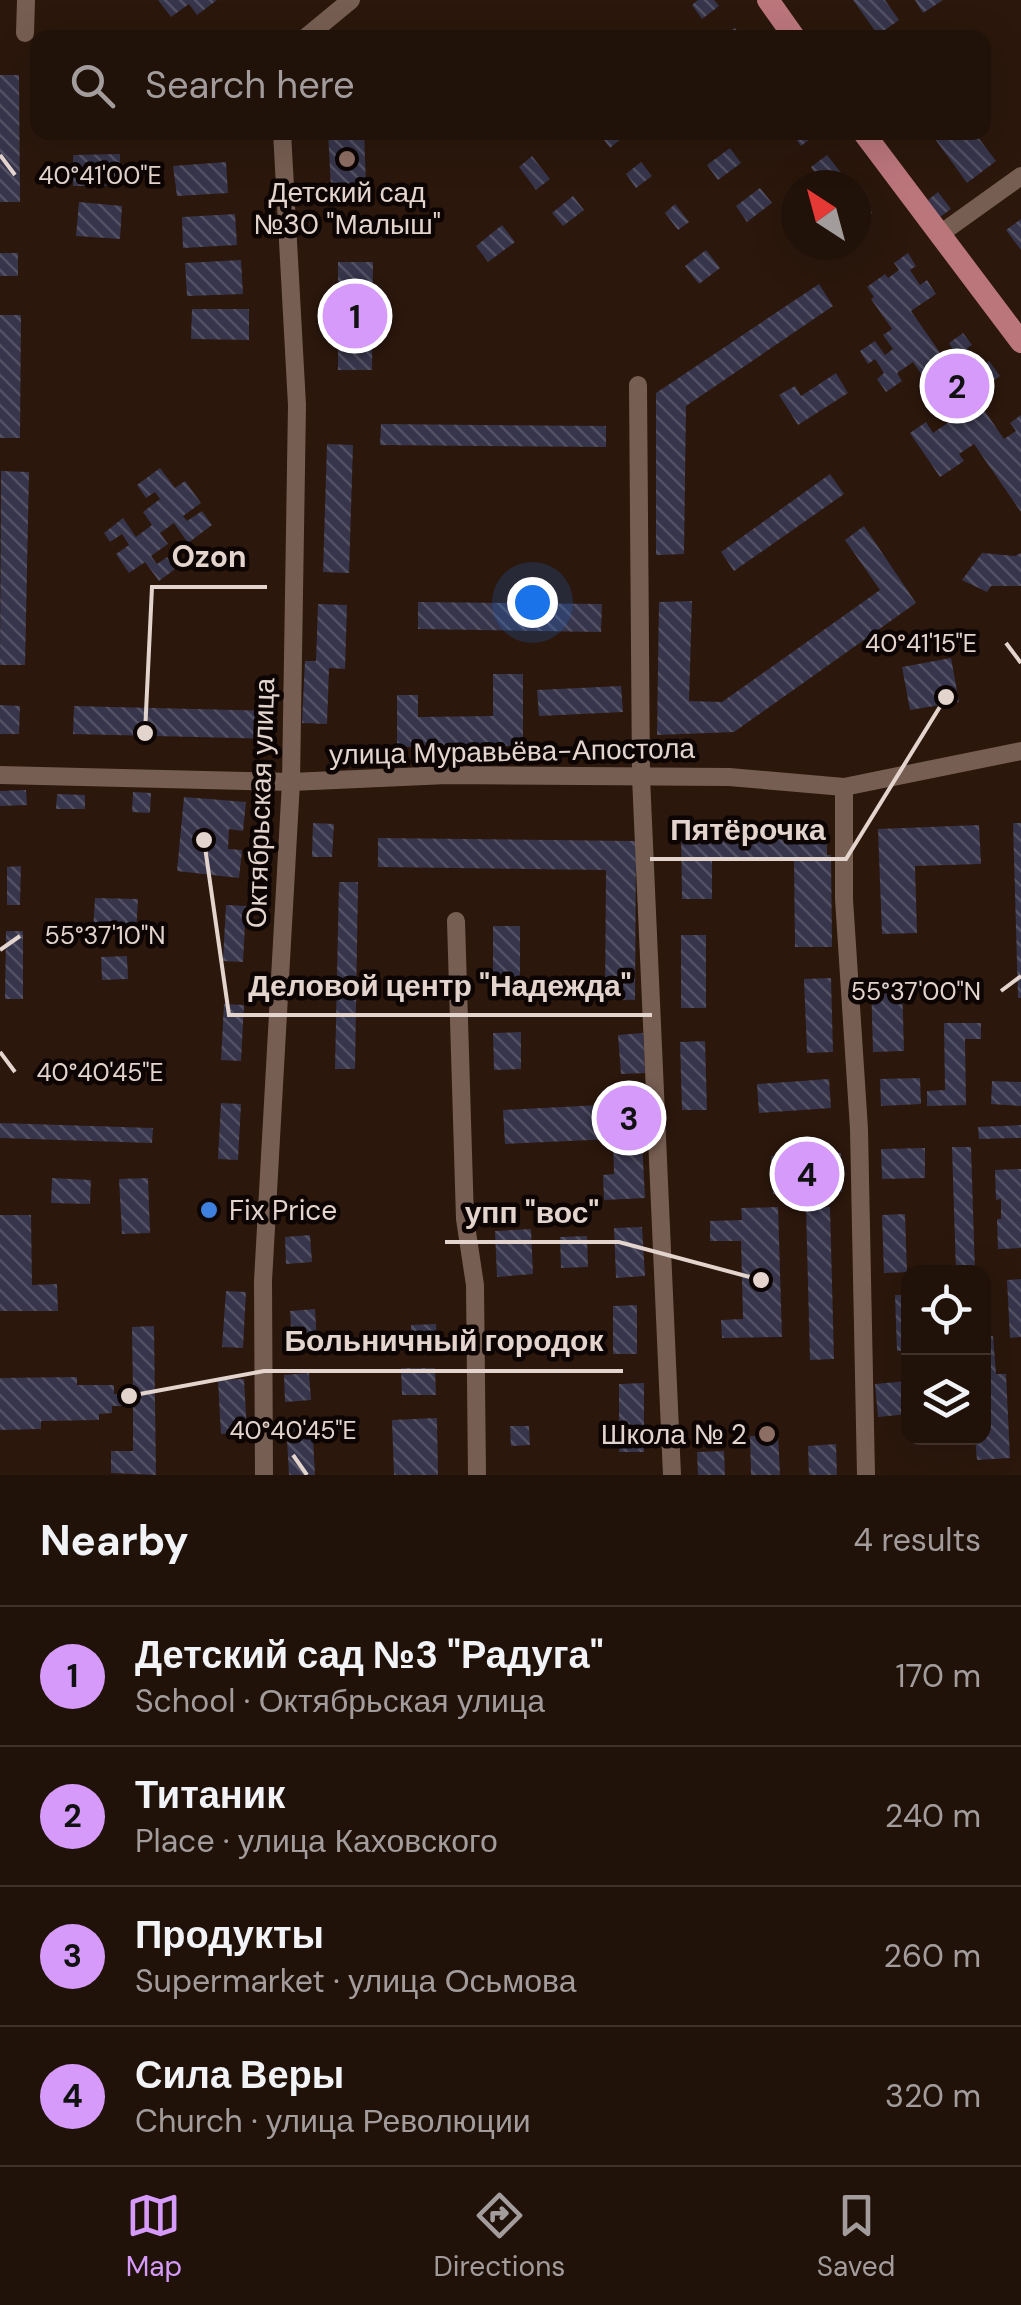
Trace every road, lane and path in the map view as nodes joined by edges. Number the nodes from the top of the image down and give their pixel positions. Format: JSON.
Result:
{"nodes":[{"id":1,"x":26,"y":0,"type":"edge"},
{"id":2,"x":768,"y":0,"type":"edge"},
{"id":3,"x":348,"y":1,"type":"edge"},
{"id":4,"x":314,"y":30,"type":"edge"},
{"id":5,"x":789,"y":30,"type":"edge"},
{"id":6,"x":25,"y":33,"type":"dead end"},
{"id":7,"x":282,"y":140,"type":"edge"},
{"id":8,"x":869,"y":140,"type":"edge"},
{"id":9,"x":1021,"y":176,"type":"edge"},
{"id":10,"x":940,"y":234,"type":"junction"},
{"id":11,"x":1021,"y":342,"type":"edge"},
{"id":12,"x":638,"y":385,"type":"dead end"},
{"id":13,"x":1021,"y":751,"type":"edge"},
{"id":14,"x":0,"y":775,"type":"edge"},
{"id":15,"x":640,"y":777,"type":"junction"},
{"id":16,"x":291,"y":782,"type":"junction"},
{"id":17,"x":844,"y":787,"type":"junction"},
{"id":18,"x":456,"y":921,"type":"dead end"},
{"id":19,"x":264,"y":1475,"type":"edge"},
{"id":20,"x":477,"y":1475,"type":"edge"},
{"id":21,"x":672,"y":1475,"type":"edge"},
{"id":22,"x":866,"y":1475,"type":"edge"}],
"edges":[{"from":1,"to":6,"type":"street"},
{"from":2,"to":5,"type":"main road"},
{"from":3,"to":4,"type":"street"},
{"from":7,"to":16,"type":"street","name":"Октябрьская улица"},
{"from":8,"to":10,"type":"main road"},
{"from":9,"to":10,"type":"street"},
{"from":10,"to":11,"type":"main road"},
{"from":12,"to":15,"type":"street"},
{"from":13,"to":17,"type":"street","name":"улица Муравьёва-Апостола"},
{"from":14,"to":16,"type":"street","name":"улица Муравьёва-Апостола"},
{"from":15,"to":16,"type":"street","name":"улица Муравьёва-Апостола"},
{"from":15,"to":17,"type":"street","name":"улица Муравьёва-Апостола"},
{"from":15,"to":21,"type":"street"},
{"from":16,"to":19,"type":"street","name":"Октябрьская улица"},
{"from":17,"to":22,"type":"street"},
{"from":18,"to":20,"type":"street"}]}
